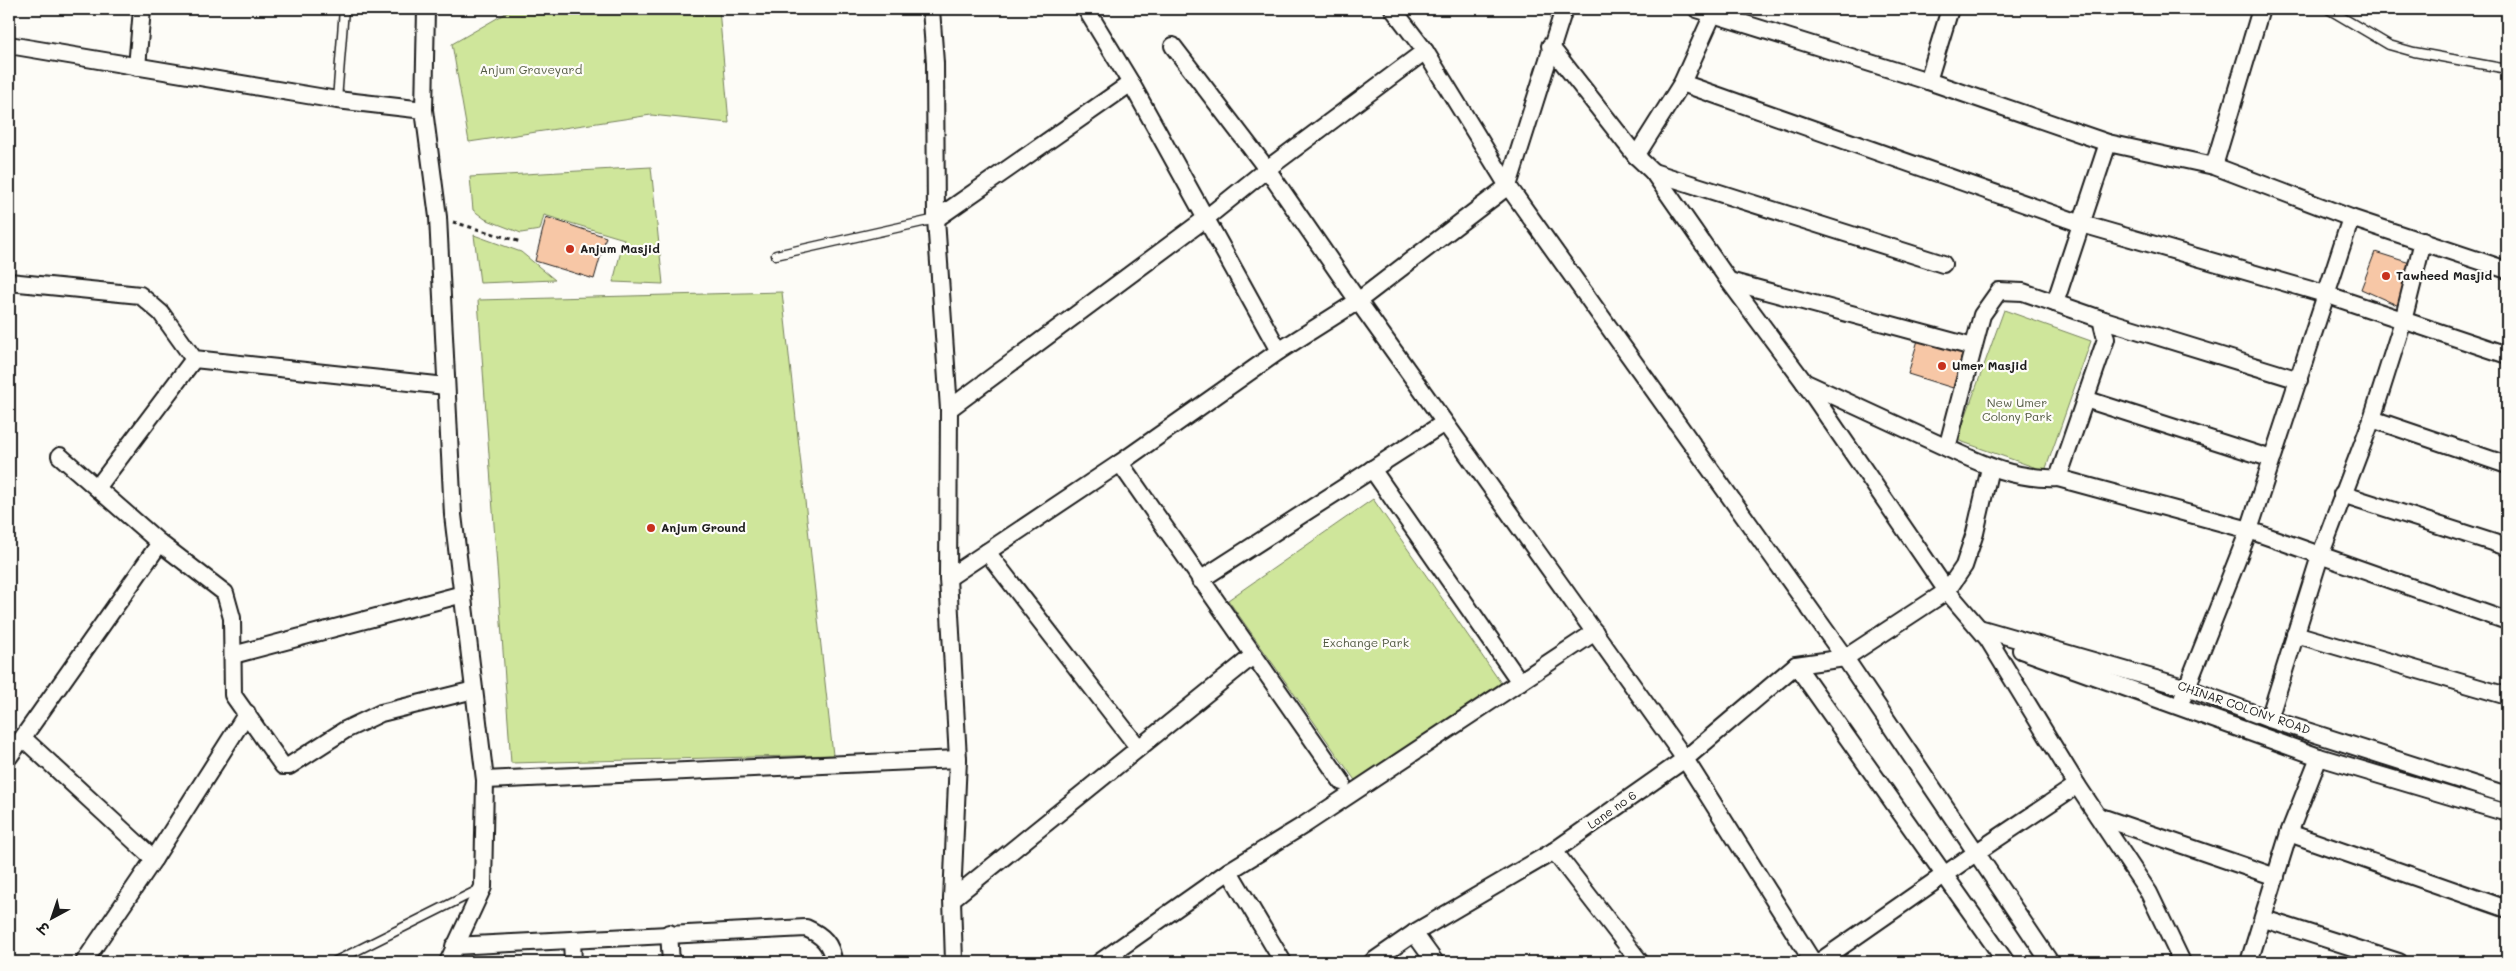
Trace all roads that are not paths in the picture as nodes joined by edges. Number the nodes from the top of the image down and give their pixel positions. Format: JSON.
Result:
{"nodes":[{"id":1,"x":142,"y":9,"type":"edge"},
{"id":2,"x":344,"y":9,"type":"edge"},
{"id":3,"x":426,"y":9,"type":"edge"},
{"id":4,"x":931,"y":9,"type":"edge"},
{"id":5,"x":1086,"y":9,"type":"edge"},
{"id":6,"x":1393,"y":9,"type":"edge"},
{"id":7,"x":1564,"y":9,"type":"edge"},
{"id":8,"x":1950,"y":9,"type":"edge"},
{"id":9,"x":2261,"y":9,"type":"edge"},
{"id":10,"x":2328,"y":9,"type":"edge"},
{"id":11,"x":1705,"y":11,"type":"edge"},
{"id":12,"x":9,"y":45,"type":"edge"},
{"id":13,"x":1174,"y":46,"type":"dead end"},
{"id":14,"x":1550,"y":46,"type":"junction"},
{"id":15,"x":1425,"y":51,"type":"junction"},
{"id":16,"x":137,"y":67,"type":"junction"},
{"id":17,"x":2507,"y":69,"type":"edge"},
{"id":18,"x":1928,"y":81,"type":"junction"},
{"id":19,"x":1131,"y":82,"type":"junction"},
{"id":20,"x":1682,"y":83,"type":"junction"},
{"id":21,"x":337,"y":100,"type":"junction"},
{"id":22,"x":424,"y":110,"type":"junction"},
{"id":23,"x":2108,"y":143,"type":"junction"},
{"id":24,"x":1636,"y":156,"type":"junction"},
{"id":25,"x":2214,"y":166,"type":"junction"},
{"id":26,"x":1267,"y":169,"type":"junction"},
{"id":27,"x":1653,"y":172,"type":"junction"},
{"id":28,"x":1508,"y":186,"type":"junction"},
{"id":29,"x":2351,"y":218,"type":"junction"},
{"id":30,"x":936,"y":219,"type":"junction"},
{"id":31,"x":1205,"y":219,"type":"junction"},
{"id":32,"x":2082,"y":224,"type":"junction"},
{"id":33,"x":2423,"y":241,"type":"junction"},
{"id":34,"x":776,"y":255,"type":"dead end"},
{"id":35,"x":1943,"y":264,"type":"dead end"},
{"id":36,"x":2507,"y":270,"type":"edge"},
{"id":37,"x":1729,"y":281,"type":"junction"},
{"id":38,"x":9,"y":282,"type":"edge"},
{"id":39,"x":2325,"y":294,"type":"junction"},
{"id":40,"x":1358,"y":301,"type":"junction"},
{"id":41,"x":2055,"y":303,"type":"junction"},
{"id":42,"x":2101,"y":319,"type":"junction"},
{"id":43,"x":2403,"y":321,"type":"junction"},
{"id":44,"x":1973,"y":347,"type":"junction"},
{"id":45,"x":1279,"y":351,"type":"junction"},
{"id":46,"x":2507,"y":355,"type":"edge"},
{"id":47,"x":194,"y":359,"type":"junction"},
{"id":48,"x":2298,"y":380,"type":"junction"},
{"id":49,"x":1804,"y":382,"type":"junction"},
{"id":50,"x":446,"y":386,"type":"junction"},
{"id":51,"x":2085,"y":399,"type":"junction"},
{"id":52,"x":949,"y":409,"type":"junction"},
{"id":53,"x":2372,"y":419,"type":"junction"},
{"id":54,"x":1444,"y":423,"type":"junction"},
{"id":55,"x":1947,"y":448,"type":"junction"},
{"id":56,"x":60,"y":456,"type":"dead end"},
{"id":57,"x":2272,"y":459,"type":"junction"},
{"id":58,"x":1120,"y":463,"type":"junction"},
{"id":59,"x":2507,"y":465,"type":"edge"},
{"id":60,"x":1990,"y":468,"type":"junction"},
{"id":61,"x":1372,"y":469,"type":"junction"},
{"id":62,"x":2058,"y":478,"type":"junction"},
{"id":63,"x":97,"y":488,"type":"junction"},
{"id":64,"x":2342,"y":494,"type":"junction"},
{"id":65,"x":2249,"y":530,"type":"junction"},
{"id":66,"x":160,"y":543,"type":"junction"},
{"id":67,"x":2507,"y":548,"type":"edge"},
{"id":68,"x":987,"y":552,"type":"junction"},
{"id":69,"x":2320,"y":556,"type":"junction"},
{"id":70,"x":948,"y":578,"type":"junction"},
{"id":71,"x":1200,"y":580,"type":"junction"},
{"id":72,"x":1947,"y":591,"type":"junction"},
{"id":73,"x":463,"y":594,"type":"junction"},
{"id":74,"x":2507,"y":621,"type":"edge"},
{"id":75,"x":1595,"y":632,"type":"junction"},
{"id":76,"x":1984,"y":633,"type":"junction"},
{"id":77,"x":2295,"y":634,"type":"junction"},
{"id":78,"x":234,"y":655,"type":"junction"},
{"id":79,"x":1254,"y":655,"type":"junction"},
{"id":80,"x":1845,"y":658,"type":"junction"},
{"id":81,"x":1796,"y":665,"type":"junction"},
{"id":82,"x":1520,"y":682,"type":"junction"},
{"id":83,"x":2187,"y":688,"type":"junction"},
{"id":84,"x":474,"y":690,"type":"junction"},
{"id":85,"x":2507,"y":696,"type":"edge"},
{"id":86,"x":2180,"y":706,"type":"junction"},
{"id":87,"x":247,"y":713,"type":"junction"},
{"id":88,"x":2269,"y":719,"type":"junction"},
{"id":89,"x":23,"y":738,"type":"junction"},
{"id":90,"x":1138,"y":747,"type":"junction"},
{"id":91,"x":9,"y":757,"type":"edge"},
{"id":92,"x":2319,"y":757,"type":"junction"},
{"id":93,"x":958,"y":759,"type":"junction"},
{"id":94,"x":1685,"y":759,"type":"junction"},
{"id":95,"x":485,"y":780,"type":"junction"},
{"id":96,"x":1342,"y":782,"type":"dead end"},
{"id":97,"x":2077,"y":785,"type":"junction"},
{"id":98,"x":2507,"y":795,"type":"edge"},
{"id":99,"x":2507,"y":813,"type":"edge"},
{"id":100,"x":2098,"y":816,"type":"junction"},
{"id":101,"x":2289,"y":833,"type":"junction"},
{"id":102,"x":1554,"y":851,"type":"junction"},
{"id":103,"x":1977,"y":852,"type":"junction"},
{"id":104,"x":154,"y":860,"type":"junction"},
{"id":105,"x":1228,"y":871,"type":"junction"},
{"id":106,"x":1944,"y":874,"type":"junction"},
{"id":107,"x":2276,"y":877,"type":"junction"},
{"id":108,"x":483,"y":887,"type":"junction"},
{"id":109,"x":952,"y":899,"type":"junction"},
{"id":110,"x":2507,"y":909,"type":"edge"},
{"id":111,"x":2264,"y":919,"type":"junction"},
{"id":112,"x":1414,"y":933,"type":"junction"},
{"id":113,"x":669,"y":934,"type":"junction"},
{"id":114,"x":572,"y":941,"type":"junction"},
{"id":115,"x":454,"y":946,"type":"junction"},
{"id":116,"x":2044,"y":960,"type":"edge"},
{"id":117,"x":84,"y":962,"type":"edge"},
{"id":118,"x":334,"y":962,"type":"edge"},
{"id":119,"x":448,"y":962,"type":"edge"},
{"id":120,"x":573,"y":962,"type":"edge"},
{"id":121,"x":670,"y":962,"type":"edge"},
{"id":122,"x":834,"y":962,"type":"edge"},
{"id":123,"x":954,"y":962,"type":"edge"},
{"id":124,"x":1100,"y":962,"type":"edge"},
{"id":125,"x":1283,"y":962,"type":"edge"},
{"id":126,"x":1372,"y":962,"type":"edge"},
{"id":127,"x":1434,"y":962,"type":"edge"},
{"id":128,"x":1640,"y":962,"type":"edge"},
{"id":129,"x":1814,"y":962,"type":"edge"},
{"id":130,"x":1819,"y":962,"type":"edge"},
{"id":131,"x":2006,"y":962,"type":"edge"},
{"id":132,"x":2182,"y":962,"type":"edge"},
{"id":133,"x":2249,"y":962,"type":"edge"},
{"id":134,"x":2399,"y":962,"type":"edge"}],
"edges":[{"from":1,"to":16,"type":"street"},
{"from":2,"to":21,"type":"lane"},
{"from":3,"to":22,"type":"street"},
{"from":4,"to":30,"type":"street"},
{"from":5,"to":19,"type":"street"},
{"from":6,"to":15,"type":"street"},
{"from":7,"to":14,"type":"street"},
{"from":8,"to":18,"type":"street"},
{"from":9,"to":25,"type":"street"},
{"from":10,"to":17,"type":"lane"},
{"from":11,"to":18,"type":"street"},
{"from":11,"to":20,"type":"street"},
{"from":12,"to":16,"type":"street"},
{"from":13,"to":26,"type":"street"},
{"from":14,"to":24,"type":"street"},
{"from":14,"to":28,"type":"street"},
{"from":15,"to":26,"type":"street"},
{"from":15,"to":28,"type":"street"},
{"from":16,"to":21,"type":"street"},
{"from":18,"to":23,"type":"street"},
{"from":19,"to":30,"type":"street"},
{"from":19,"to":31,"type":"street"},
{"from":20,"to":24,"type":"street"},
{"from":20,"to":32,"type":"street"},
{"from":21,"to":22,"type":"street"},
{"from":22,"to":50,"type":"street"},
{"from":23,"to":25,"type":"street"},
{"from":23,"to":32,"type":"street"},
{"from":24,"to":27,"type":"street"},
{"from":25,"to":29,"type":"street"},
{"from":26,"to":31,"type":"street"},
{"from":26,"to":40,"type":"street"},
{"from":27,"to":35,"type":"street"},
{"from":27,"to":37,"type":"street"},
{"from":28,"to":40,"type":"street"},
{"from":28,"to":80,"type":"street"},
{"from":29,"to":33,"type":"street"},
{"from":29,"to":39,"type":"street"},
{"from":30,"to":34,"type":"lane"},
{"from":30,"to":52,"type":"street"},
{"from":31,"to":45,"type":"street"},
{"from":31,"to":52,"type":"street"},
{"from":32,"to":39,"type":"street"},
{"from":32,"to":41,"type":"street"},
{"from":33,"to":36,"type":"street"},
{"from":33,"to":43,"type":"street"},
{"from":37,"to":44,"type":"street"},
{"from":37,"to":49,"type":"street"},
{"from":38,"to":47,"type":"street"},
{"from":39,"to":43,"type":"street"},
{"from":39,"to":48,"type":"street"},
{"from":40,"to":45,"type":"street"},
{"from":40,"to":54,"type":"street"},
{"from":41,"to":42,"type":"street"},
{"from":41,"to":44,"type":"street"},
{"from":42,"to":48,"type":"street"},
{"from":42,"to":51,"type":"street"},
{"from":43,"to":46,"type":"street"},
{"from":43,"to":53,"type":"street"},
{"from":44,"to":55,"type":"street"},
{"from":45,"to":58,"type":"street"},
{"from":47,"to":50,"type":"street"},
{"from":47,"to":63,"type":"street"},
{"from":48,"to":57,"type":"street"},
{"from":49,"to":55,"type":"street"},
{"from":49,"to":72,"type":"street"},
{"from":50,"to":73,"type":"street"},
{"from":51,"to":57,"type":"street"},
{"from":51,"to":62,"type":"street"},
{"from":52,"to":70,"type":"street"},
{"from":53,"to":59,"type":"street"},
{"from":53,"to":64,"type":"street"},
{"from":54,"to":61,"type":"street"},
{"from":54,"to":75,"type":"street"},
{"from":55,"to":60,"type":"street"},
{"from":56,"to":63,"type":"street"},
{"from":57,"to":65,"type":"street"},
{"from":58,"to":68,"type":"street"},
{"from":58,"to":71,"type":"street"},
{"from":60,"to":62,"type":"street"},
{"from":60,"to":72,"type":"street"},
{"from":61,"to":71,"type":"street"},
{"from":61,"to":82,"type":"street"},
{"from":62,"to":65,"type":"street"},
{"from":63,"to":66,"type":"street"},
{"from":64,"to":67,"type":"street"},
{"from":64,"to":69,"type":"street"},
{"from":65,"to":69,"type":"street"},
{"from":65,"to":83,"type":"street"},
{"from":66,"to":78,"type":"street"},
{"from":66,"to":89,"type":"street"},
{"from":68,"to":70,"type":"street"},
{"from":68,"to":90,"type":"street"},
{"from":69,"to":74,"type":"street"},
{"from":69,"to":77,"type":"street"},
{"from":70,"to":93,"type":"street"},
{"from":71,"to":79,"type":"street"},
{"from":72,"to":76,"type":"street"},
{"from":72,"to":80,"type":"street"},
{"from":73,"to":78,"type":"street"},
{"from":73,"to":84,"type":"street"},
{"from":75,"to":82,"type":"street"},
{"from":75,"to":94,"type":"street"},
{"from":76,"to":83,"type":"street","name":"CHINAR COLONY ROAD"},
{"from":76,"to":86,"type":"street","name":"CHINAR COLONY ROAD"},
{"from":76,"to":97,"type":"street"},
{"from":77,"to":85,"type":"street"},
{"from":77,"to":88,"type":"street"},
{"from":78,"to":87,"type":"street"},
{"from":79,"to":90,"type":"street"},
{"from":79,"to":96,"type":"street"},
{"from":80,"to":81,"type":"street"},
{"from":80,"to":103,"type":"street"},
{"from":81,"to":94,"type":"street","name":"Lane no 6"},
{"from":81,"to":106,"type":"street"},
{"from":82,"to":105,"type":"street"},
{"from":83,"to":86,"type":"street"},
{"from":83,"to":88,"type":"street","name":"CHINAR COLONY ROAD"},
{"from":84,"to":87,"type":"street"},
{"from":84,"to":95,"type":"street"},
{"from":86,"to":92,"type":"street","name":"CHINAR COLONY ROAD"},
{"from":87,"to":104,"type":"street"},
{"from":88,"to":98,"type":"street","name":"CHINAR COLONY ROAD"},
{"from":89,"to":91,"type":"street"},
{"from":89,"to":104,"type":"street"},
{"from":90,"to":109,"type":"street"},
{"from":92,"to":99,"type":"street","name":"CHINAR COLONY ROAD"},
{"from":92,"to":101,"type":"street"},
{"from":93,"to":95,"type":"street"},
{"from":93,"to":109,"type":"street"},
{"from":94,"to":102,"type":"street","name":"Lane no 6"},
{"from":94,"to":129,"type":"street"},
{"from":95,"to":108,"type":"street"},
{"from":97,"to":100,"type":"street"},
{"from":97,"to":103,"type":"street"},
{"from":100,"to":107,"type":"street"},
{"from":100,"to":132,"type":"street"},
{"from":101,"to":107,"type":"street"},
{"from":101,"to":110,"type":"street"},
{"from":102,"to":112,"type":"street","name":"Lane no 6"},
{"from":102,"to":128,"type":"street"},
{"from":103,"to":106,"type":"street"},
{"from":103,"to":116,"type":"street"},
{"from":104,"to":117,"type":"street"},
{"from":105,"to":124,"type":"street"},
{"from":105,"to":125,"type":"street"},
{"from":106,"to":130,"type":"street"},
{"from":106,"to":131,"type":"street"},
{"from":107,"to":111,"type":"street"},
{"from":108,"to":115,"type":"street"},
{"from":108,"to":118,"type":"lane"},
{"from":109,"to":123,"type":"street"},
{"from":111,"to":133,"type":"street"},
{"from":111,"to":134,"type":"street"},
{"from":112,"to":126,"type":"street","name":"Lane no 6"},
{"from":112,"to":127,"type":"street"},
{"from":113,"to":114,"type":"street"},
{"from":113,"to":121,"type":"street"},
{"from":113,"to":122,"type":"street"},
{"from":114,"to":115,"type":"street"},
{"from":114,"to":120,"type":"street"},
{"from":115,"to":119,"type":"street"}]}
